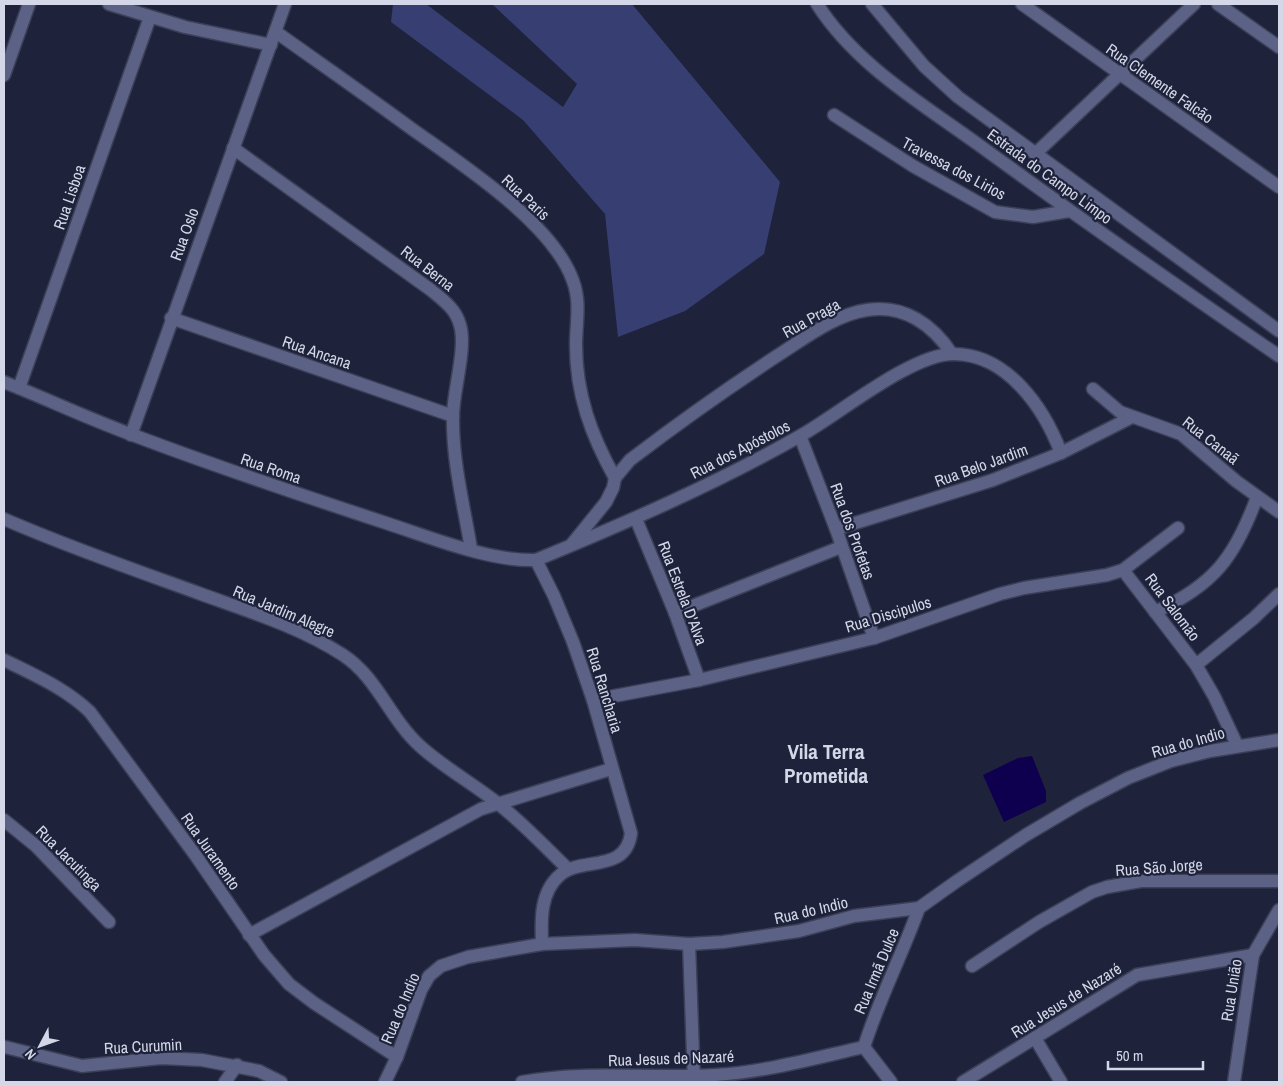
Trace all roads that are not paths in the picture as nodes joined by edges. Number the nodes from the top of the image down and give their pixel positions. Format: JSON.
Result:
{"nodes":[{"id":1,"x":29,"y":4,"type":"edge"},
{"id":2,"x":109,"y":4,"type":"edge"},
{"id":3,"x":286,"y":4,"type":"edge"},
{"id":4,"x":817,"y":4,"type":"edge"},
{"id":5,"x":872,"y":4,"type":"edge"},
{"id":6,"x":1022,"y":4,"type":"edge"},
{"id":7,"x":1194,"y":4,"type":"edge"},
{"id":8,"x":1218,"y":4,"type":"edge"},
{"id":9,"x":150,"y":17,"type":"junction"},
{"id":10,"x":276,"y":32,"type":"junction"},
{"id":11,"x":271,"y":45,"type":"junction"},
{"id":12,"x":1279,"y":47,"type":"edge"},
{"id":13,"x":4,"y":75,"type":"edge"},
{"id":14,"x":1120,"y":75,"type":"junction"},
{"id":15,"x":834,"y":115,"type":"dead end"},
{"id":16,"x":233,"y":148,"type":"junction"},
{"id":17,"x":1035,"y":154,"type":"junction"},
{"id":18,"x":1279,"y":187,"type":"edge"},
{"id":19,"x":1069,"y":211,"type":"junction"},
{"id":20,"x":171,"y":318,"type":"junction"},
{"id":21,"x":1279,"y":331,"type":"edge"},
{"id":22,"x":952,"y":354,"type":"junction"},
{"id":23,"x":1279,"y":356,"type":"edge"},
{"id":24,"x":4,"y":382,"type":"edge"},
{"id":25,"x":19,"y":388,"type":"junction"},
{"id":26,"x":1092,"y":389,"type":"dead end"},
{"id":27,"x":453,"y":416,"type":"junction"},
{"id":28,"x":1132,"y":417,"type":"junction"},
{"id":29,"x":132,"y":435,"type":"junction"},
{"id":30,"x":800,"y":436,"type":"junction"},
{"id":31,"x":1061,"y":453,"type":"junction"},
{"id":32,"x":615,"y":478,"type":"junction"},
{"id":33,"x":1256,"y":497,"type":"junction"},
{"id":34,"x":1279,"y":512,"type":"edge"},
{"id":35,"x":636,"y":518,"type":"junction"},
{"id":36,"x":4,"y":519,"type":"edge"},
{"id":37,"x":1178,"y":528,"type":"dead end"},
{"id":38,"x":836,"y":529,"type":"junction"},
{"id":39,"x":570,"y":546,"type":"junction"},
{"id":40,"x":841,"y":546,"type":"junction"},
{"id":41,"x":471,"y":549,"type":"junction"},
{"id":42,"x":536,"y":560,"type":"junction"},
{"id":43,"x":1123,"y":570,"type":"junction"},
{"id":44,"x":1279,"y":594,"type":"edge"},
{"id":45,"x":675,"y":612,"type":"junction"},
{"id":46,"x":1155,"y":612,"type":"junction"},
{"id":47,"x":874,"y":638,"type":"junction"},
{"id":48,"x":4,"y":660,"type":"edge"},
{"id":49,"x":1196,"y":665,"type":"junction"},
{"id":50,"x":699,"y":680,"type":"junction"},
{"id":51,"x":593,"y":700,"type":"junction"},
{"id":52,"x":1279,"y":740,"type":"edge"},
{"id":53,"x":1237,"y":745,"type":"junction"},
{"id":54,"x":612,"y":769,"type":"junction"},
{"id":55,"x":497,"y":802,"type":"junction"},
{"id":56,"x":4,"y":820,"type":"edge"},
{"id":57,"x":568,"y":869,"type":"junction"},
{"id":58,"x":1279,"y":880,"type":"edge"},
{"id":59,"x":919,"y":908,"type":"junction"},
{"id":60,"x":1279,"y":910,"type":"edge"},
{"id":61,"x":109,"y":922,"type":"dead end"},
{"id":62,"x":249,"y":935,"type":"junction"},
{"id":63,"x":542,"y":944,"type":"junction"},
{"id":64,"x":688,"y":944,"type":"junction"},
{"id":65,"x":1253,"y":955,"type":"junction"},
{"id":66,"x":972,"y":966,"type":"dead end"},
{"id":67,"x":1035,"y":1038,"type":"junction"},
{"id":68,"x":5,"y":1047,"type":"edge"},
{"id":69,"x":864,"y":1047,"type":"junction"},
{"id":70,"x":397,"y":1056,"type":"junction"},
{"id":71,"x":237,"y":1065,"type":"junction"},
{"id":72,"x":694,"y":1079,"type":"edge"},
{"id":73,"x":225,"y":1082,"type":"edge"},
{"id":74,"x":281,"y":1082,"type":"edge"},
{"id":75,"x":385,"y":1082,"type":"edge"},
{"id":76,"x":522,"y":1082,"type":"edge"},
{"id":77,"x":890,"y":1082,"type":"edge"},
{"id":78,"x":963,"y":1082,"type":"edge"},
{"id":79,"x":1061,"y":1082,"type":"edge"},
{"id":80,"x":1234,"y":1082,"type":"edge"}],
"edges":[{"from":1,"to":13,"type":"street"},
{"from":2,"to":9,"type":"street"},
{"from":3,"to":10,"type":"street","name":"Rua Oslo"},
{"from":4,"to":19,"type":"street","name":"Estrada do Campo Limpo"},
{"from":5,"to":17,"type":"street","name":"Estrada do Campo Limpo"},
{"from":6,"to":14,"type":"street","name":"Rua Clemente Falcão"},
{"from":7,"to":14,"type":"street"},
{"from":8,"to":12,"type":"street"},
{"from":9,"to":11,"type":"street"},
{"from":9,"to":25,"type":"street","name":"Rua Lisboa"},
{"from":10,"to":11,"type":"street","name":"Rua Oslo"},
{"from":10,"to":32,"type":"street","name":"Rua Paris"},
{"from":11,"to":16,"type":"street","name":"Rua Oslo"},
{"from":14,"to":17,"type":"street"},
{"from":14,"to":18,"type":"street","name":"Rua Clemente Falcão"},
{"from":15,"to":19,"type":"street","name":"Travessa dos Lirios"},
{"from":16,"to":20,"type":"street","name":"Rua Oslo"},
{"from":16,"to":27,"type":"street","name":"Rua Berna"},
{"from":17,"to":21,"type":"street","name":"Estrada do Campo Limpo"},
{"from":19,"to":23,"type":"street","name":"Estrada do Campo Limpo"},
{"from":20,"to":27,"type":"street","name":"Rua Ancana"},
{"from":20,"to":29,"type":"street","name":"Rua Oslo"},
{"from":22,"to":30,"type":"street","name":"Rua dos Apóstolos"},
{"from":22,"to":31,"type":"street"},
{"from":22,"to":32,"type":"street","name":"Rua Praga"},
{"from":24,"to":25,"type":"street","name":"Rua Roma"},
{"from":25,"to":29,"type":"street","name":"Rua Roma"},
{"from":26,"to":28,"type":"street","name":"Rua Canaã"},
{"from":27,"to":41,"type":"street","name":"Rua Berna"},
{"from":28,"to":31,"type":"street","name":"Rua Belo Jardim"},
{"from":28,"to":33,"type":"street","name":"Rua Canaã"},
{"from":29,"to":41,"type":"street","name":"Rua Roma"},
{"from":30,"to":35,"type":"street","name":"Rua dos Apóstolos"},
{"from":30,"to":38,"type":"street","name":"Rua dos Profetas"},
{"from":31,"to":38,"type":"street","name":"Rua Belo Jardim"},
{"from":32,"to":39,"type":"street"},
{"from":33,"to":34,"type":"street","name":"Rua Canaã"},
{"from":33,"to":46,"type":"street"},
{"from":35,"to":39,"type":"street","name":"Rua dos Apóstolos"},
{"from":35,"to":45,"type":"street","name":"Rua Estrela D'Alva"},
{"from":36,"to":55,"type":"street","name":"Rua Jardim Alegre"},
{"from":37,"to":43,"type":"street","name":"Rua Discipulos"},
{"from":38,"to":40,"type":"street","name":"Rua dos Profetas"},
{"from":39,"to":42,"type":"street","name":"Rua dos Apóstolos"},
{"from":40,"to":45,"type":"street"},
{"from":40,"to":47,"type":"street","name":"Rua dos Profetas"},
{"from":41,"to":42,"type":"street","name":"Rua Roma"},
{"from":42,"to":51,"type":"street","name":"Rua Rancharia"},
{"from":43,"to":46,"type":"street","name":"Rua Salomão"},
{"from":43,"to":47,"type":"street","name":"Rua Discipulos"},
{"from":44,"to":49,"type":"street"},
{"from":45,"to":50,"type":"street","name":"Rua Estrela D'Alva"},
{"from":46,"to":49,"type":"street","name":"Rua Salomão"},
{"from":47,"to":50,"type":"street","name":"Rua Discipulos"},
{"from":48,"to":62,"type":"street","name":"Rua Juramento"},
{"from":49,"to":53,"type":"street","name":"Rua Salomão"},
{"from":50,"to":51,"type":"street","name":"Rua Discipulos"},
{"from":51,"to":54,"type":"street","name":"Rua Rancharia"},
{"from":52,"to":53,"type":"street","name":"Rua do Indio"},
{"from":53,"to":59,"type":"street","name":"Rua do Indio"},
{"from":54,"to":55,"type":"street"},
{"from":54,"to":57,"type":"street","name":"Rua Rancharia"},
{"from":55,"to":57,"type":"street","name":"Rua Jardim Alegre"},
{"from":55,"to":62,"type":"street"},
{"from":56,"to":61,"type":"street","name":"Rua Jacutinga"},
{"from":57,"to":63,"type":"street"},
{"from":58,"to":66,"type":"street","name":"Rua São Jorge"},
{"from":59,"to":64,"type":"street","name":"Rua do Indio"},
{"from":59,"to":69,"type":"street","name":"Rua Irmã Dulce"},
{"from":60,"to":65,"type":"street","name":"Rua União"},
{"from":62,"to":70,"type":"street","name":"Rua Juramento"},
{"from":63,"to":64,"type":"street","name":"Rua do Indio"},
{"from":63,"to":70,"type":"street","name":"Rua do Indio"},
{"from":64,"to":72,"type":"street"},
{"from":65,"to":67,"type":"street","name":"Rua Jesus de Nazaré"},
{"from":65,"to":80,"type":"street","name":"Rua União"},
{"from":67,"to":78,"type":"street","name":"Rua Jesus de Nazaré"},
{"from":67,"to":79,"type":"street"},
{"from":68,"to":71,"type":"street","name":"Rua Curumin"},
{"from":69,"to":72,"type":"street","name":"Rua Jesus de Nazaré"},
{"from":69,"to":77,"type":"street"},
{"from":70,"to":75,"type":"street","name":"Rua do Indio"},
{"from":71,"to":73,"type":"street"},
{"from":71,"to":74,"type":"street","name":"Rua Curumin"},
{"from":72,"to":76,"type":"street","name":"Rua Jesus de Nazaré"}]}
